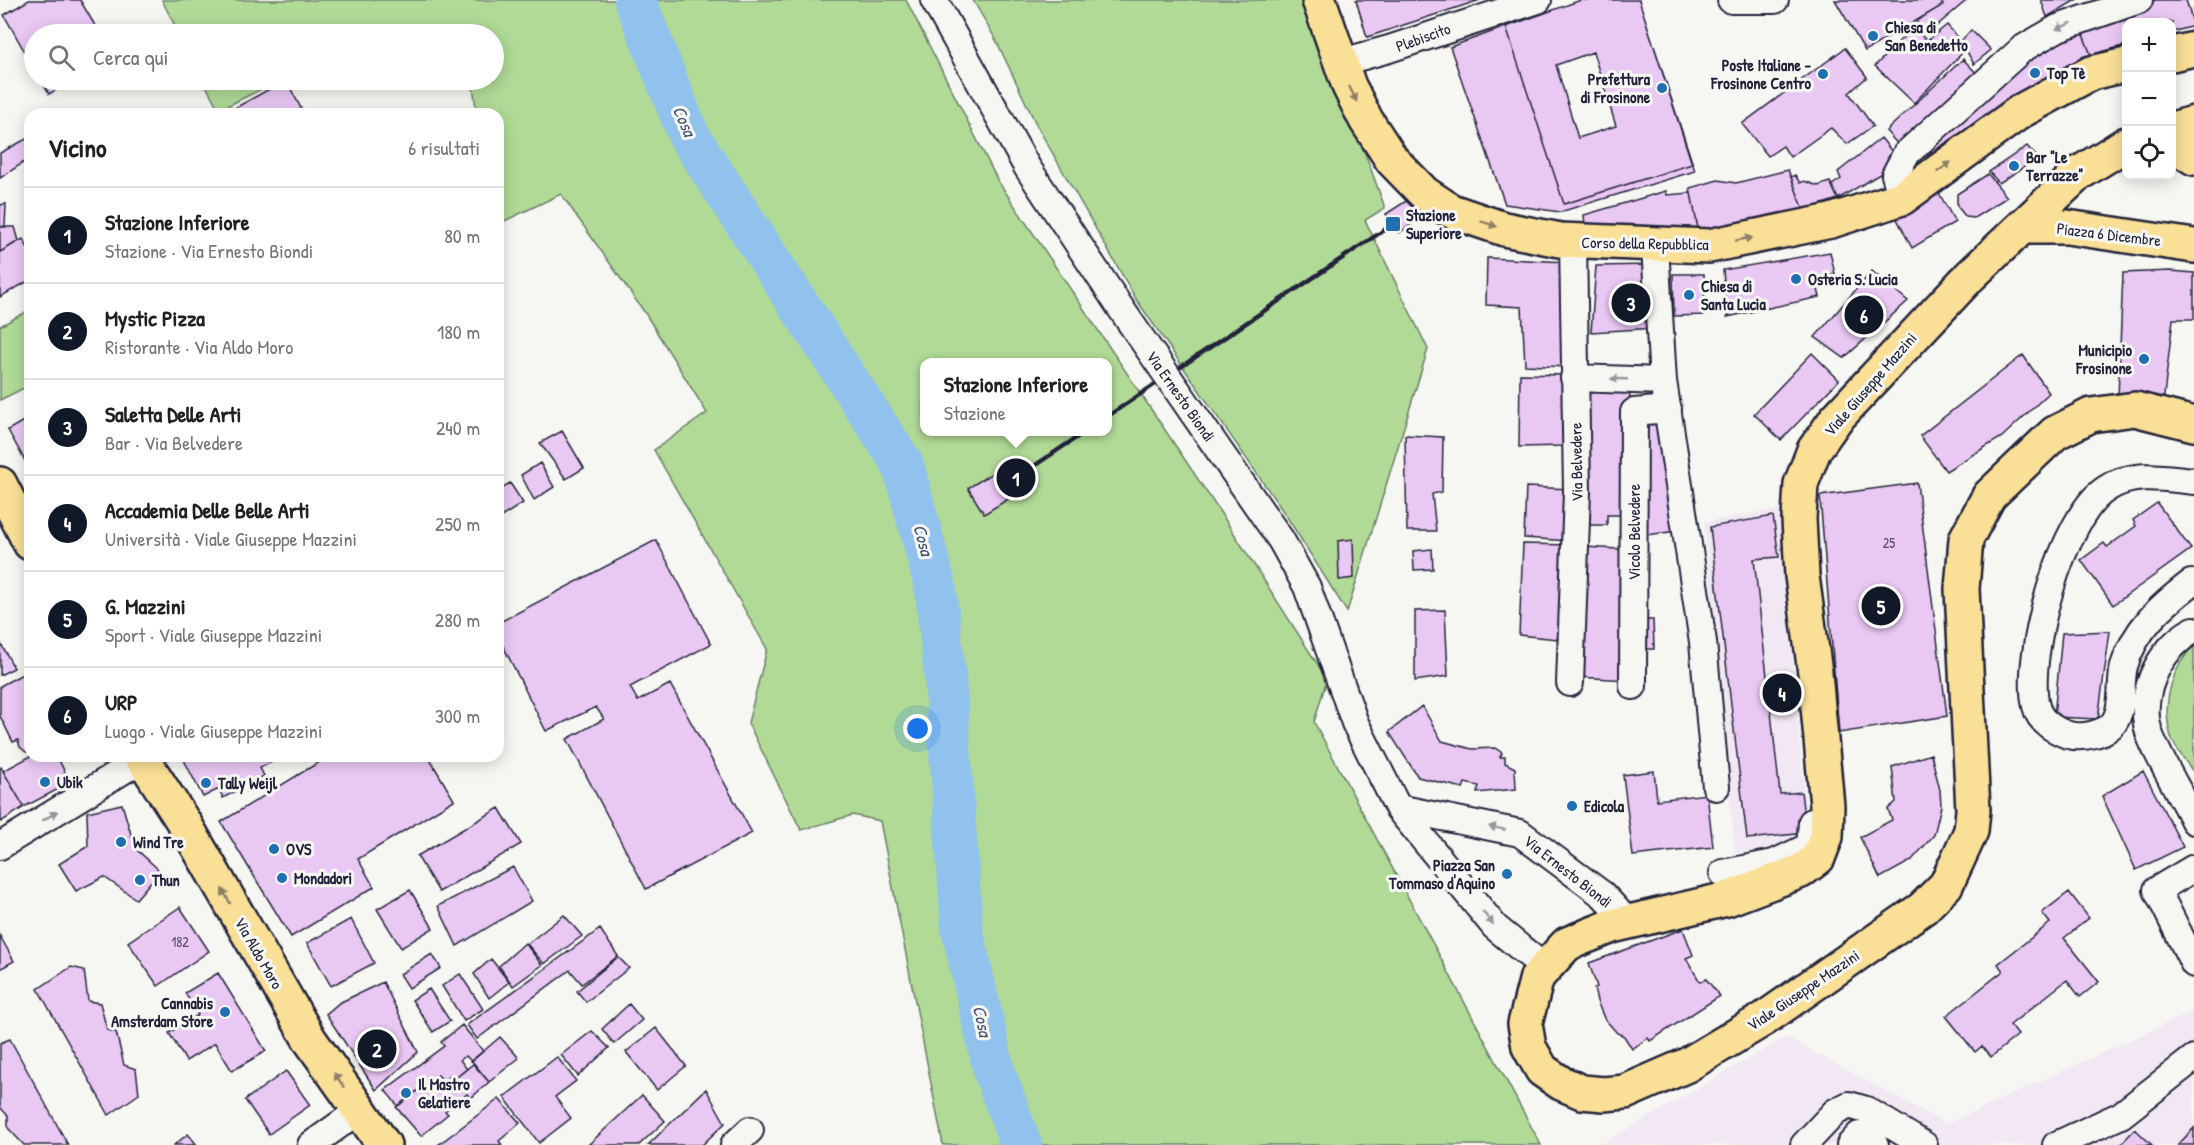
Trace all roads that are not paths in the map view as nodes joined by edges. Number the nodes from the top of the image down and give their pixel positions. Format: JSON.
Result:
{"nodes":[{"id":1,"x":934,"y":0,"type":"edge"},
{"id":2,"x":1319,"y":0,"type":"edge"},
{"id":3,"x":1538,"y":0,"type":"edge"},
{"id":4,"x":1731,"y":0,"type":"edge"},
{"id":5,"x":1775,"y":0,"type":"edge"},
{"id":6,"x":2139,"y":0,"type":"edge"},
{"id":7,"x":2194,"y":49,"type":"edge"},
{"id":8,"x":2176,"y":53,"type":"edge"},
{"id":9,"x":1342,"y":62,"type":"junction"},
{"id":10,"x":2122,"y":66,"type":"edge"},
{"id":11,"x":2194,"y":123,"type":"edge"},
{"id":12,"x":2176,"y":128,"type":"edge"},
{"id":13,"x":2122,"y":147,"type":"edge"},
{"id":14,"x":2176,"y":147,"type":"edge"},
{"id":15,"x":2194,"y":158,"type":"edge"},
{"id":16,"x":1902,"y":198,"type":"junction"},
{"id":17,"x":2024,"y":227,"type":"junction"},
{"id":18,"x":1573,"y":241,"type":"junction"},
{"id":19,"x":1655,"y":246,"type":"junction"},
{"id":20,"x":2194,"y":246,"type":"edge"},
{"id":21,"x":1574,"y":378,"type":"junction"},
{"id":22,"x":1663,"y":381,"type":"junction"},
{"id":23,"x":1668,"y":409,"type":"junction"},
{"id":24,"x":2194,"y":424,"type":"edge"},
{"id":25,"x":2194,"y":481,"type":"edge"},
{"id":26,"x":0,"y":484,"type":"edge"},
{"id":27,"x":24,"y":531,"type":"edge"},
{"id":28,"x":2191,"y":584,"type":"dead end"},
{"id":29,"x":2194,"y":630,"type":"edge"},
{"id":30,"x":1570,"y":683,"type":"dead end"},
{"id":31,"x":1633,"y":686,"type":"dead end"},
{"id":32,"x":1822,"y":748,"type":"junction"},
{"id":33,"x":135,"y":762,"type":"edge"},
{"id":34,"x":144,"y":762,"type":"edge"},
{"id":35,"x":1716,"y":787,"type":"dead end"},
{"id":36,"x":1398,"y":808,"type":"junction"},
{"id":37,"x":2194,"y":821,"type":"edge"},
{"id":38,"x":0,"y":846,"type":"edge"},
{"id":39,"x":2194,"y":868,"type":"edge"},
{"id":40,"x":1722,"y":873,"type":"dead end"},
{"id":41,"x":1628,"y":922,"type":"junction"},
{"id":42,"x":2194,"y":964,"type":"edge"},
{"id":43,"x":1545,"y":968,"type":"junction"},
{"id":44,"x":2194,"y":1058,"type":"edge"},
{"id":45,"x":360,"y":1110,"type":"junction"},
{"id":46,"x":311,"y":1145,"type":"edge"},
{"id":47,"x":384,"y":1145,"type":"edge"},
{"id":48,"x":1804,"y":1145,"type":"edge"},
{"id":49,"x":1850,"y":1145,"type":"edge"},
{"id":50,"x":1875,"y":1145,"type":"edge"},
{"id":51,"x":1924,"y":1145,"type":"edge"},
{"id":52,"x":2056,"y":1145,"type":"edge"}],
"edges":[{"from":1,"to":36,"type":"street","name":"Via Ernesto Biondi","bridge":true},
{"from":2,"to":9,"type":"main road","name":"Corso della Repubblica"},
{"from":3,"to":9,"type":"street","name":"Plebiscito"},
{"from":4,"to":5,"type":"street"},
{"from":6,"to":16,"type":"street","one_way":true},
{"from":7,"to":8,"type":"main road"},
{"from":9,"to":18,"type":"main road","name":"Corso della Repubblica","one_way":true},
{"from":16,"to":10,"type":"main road","name":"Corso della Repubblica","one_way":true},
{"from":11,"to":12,"type":"main road"},
{"from":13,"to":17,"type":"main road","name":"Viale Giuseppe Mazzini"},
{"from":14,"to":15,"type":"main road"},
{"from":19,"to":16,"type":"main road","name":"Corso della Repubblica","one_way":true},
{"from":17,"to":20,"type":"main road","name":"Piazza 6 Dicembre"},
{"from":17,"to":32,"type":"main road","name":"Viale Giuseppe Mazzini"},
{"from":18,"to":19,"type":"main road","name":"Corso della Repubblica"},
{"from":18,"to":21,"type":"street","name":"Via Belvedere"},
{"from":19,"to":22,"type":"street"},
{"from":22,"to":21,"type":"street","one_way":true},
{"from":21,"to":30,"type":"street","name":"Via Belvedere"},
{"from":22,"to":23,"type":"street"},
{"from":23,"to":31,"type":"street","name":"Vicolo Belvedere"},
{"from":23,"to":35,"type":"street"},
{"from":24,"to":43,"type":"main road","name":"Viale Giuseppe Mazzini"},
{"from":25,"to":28,"type":"street"},
{"from":26,"to":27,"type":"main road"},
{"from":29,"to":37,"type":"street"},
{"from":32,"to":40,"type":"street","name":"Viale Giuseppe Mazzini"},
{"from":32,"to":41,"type":"main road","name":"Viale Giuseppe Mazzini"},
{"from":38,"to":33,"type":"street","one_way":true},
{"from":45,"to":34,"type":"main road","name":"Via Aldo Moro","one_way":true},
{"from":41,"to":36,"type":"street","name":"Via Ernesto Biondi","one_way":true},
{"from":36,"to":43,"type":"street","name":"Via Ernesto Biondi","one_way":true},
{"from":39,"to":42,"type":"street"},
{"from":41,"to":43,"type":"main road","name":"Viale Giuseppe Mazzini"},
{"from":44,"to":52,"type":"street"},
{"from":45,"to":46,"type":"street"},
{"from":45,"to":47,"type":"main road","name":"Via Aldo Moro"},
{"from":48,"to":51,"type":"street"},
{"from":49,"to":50,"type":"street"}]}
